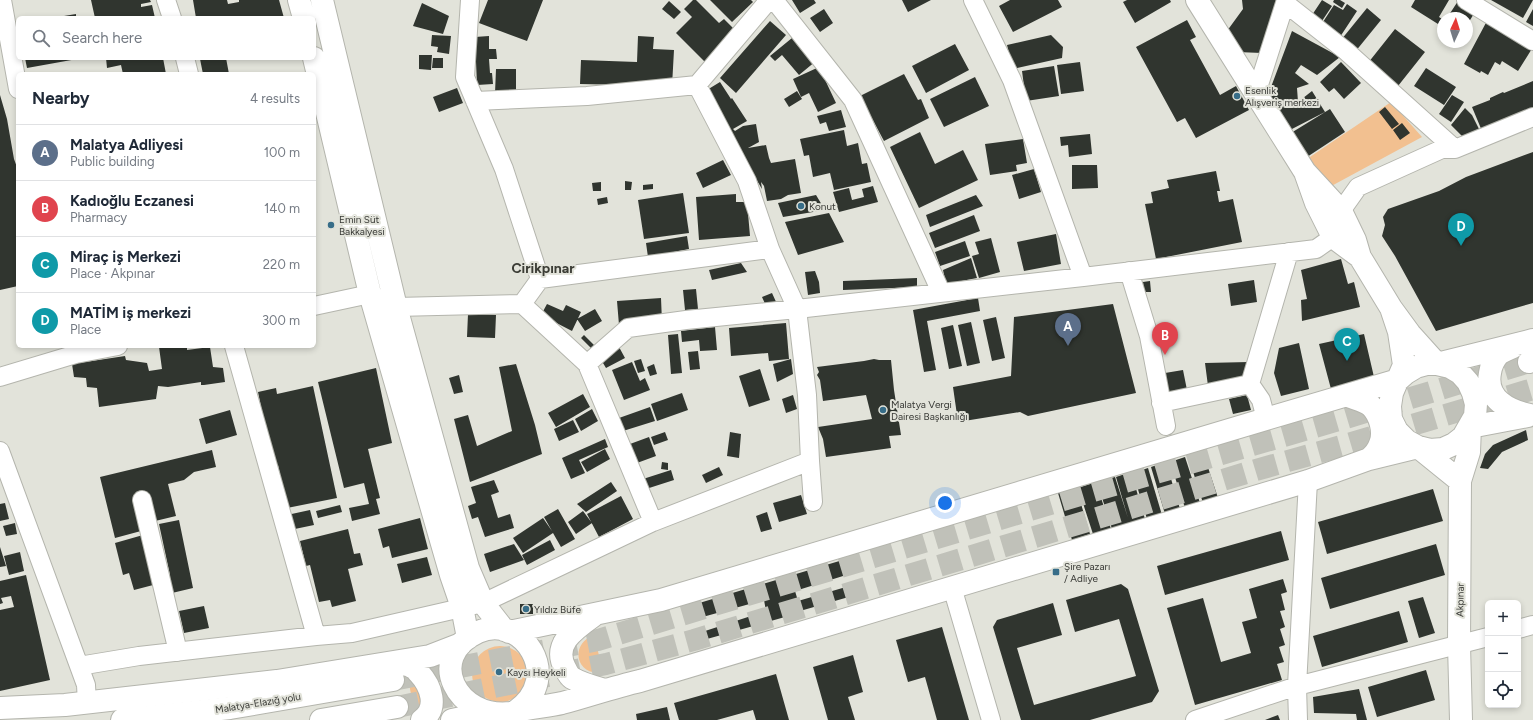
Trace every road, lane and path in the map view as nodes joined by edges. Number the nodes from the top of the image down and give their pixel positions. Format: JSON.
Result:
{"nodes":[{"id":1,"x":2,"y":0,"type":"edge"},
{"id":2,"x":166,"y":0,"type":"edge"},
{"id":3,"x":299,"y":0,"type":"edge"},
{"id":4,"x":322,"y":0,"type":"edge"},
{"id":5,"x":470,"y":0,"type":"edge"},
{"id":6,"x":769,"y":0,"type":"edge"},
{"id":7,"x":774,"y":0,"type":"edge"},
{"id":8,"x":973,"y":0,"type":"edge"},
{"id":9,"x":1197,"y":0,"type":"edge"},
{"id":10,"x":1466,"y":0,"type":"edge"},
{"id":11,"x":1285,"y":1,"type":"edge"},
{"id":12,"x":171,"y":16,"type":"edge"},
{"id":13,"x":303,"y":16,"type":"edge"},
{"id":14,"x":1533,"y":41,"type":"edge"},
{"id":15,"x":6,"y":57,"type":"edge"},
{"id":16,"x":186,"y":60,"type":"edge"},
{"id":17,"x":314,"y":60,"type":"edge"},
{"id":18,"x":188,"y":72,"type":"edge"},
{"id":19,"x":16,"y":84,"type":"edge"},
{"id":20,"x":697,"y":85,"type":"junction"},
{"id":21,"x":1256,"y":94,"type":"junction"},
{"id":22,"x":475,"y":101,"type":"junction"},
{"id":23,"x":1533,"y":117,"type":"edge"},
{"id":24,"x":1455,"y":149,"type":"junction"},
{"id":25,"x":1305,"y":172,"type":"junction"},
{"id":26,"x":1341,"y":211,"type":"junction"},
{"id":27,"x":1333,"y":237,"type":"junction"},
{"id":28,"x":770,"y":249,"type":"junction"},
{"id":29,"x":1289,"y":252,"type":"junction"},
{"id":30,"x":1360,"y":257,"type":"junction"},
{"id":31,"x":1129,"y":272,"type":"junction"},
{"id":32,"x":1083,"y":277,"type":"junction"},
{"id":33,"x":540,"y":279,"type":"junction"},
{"id":34,"x":941,"y":292,"type":"junction"},
{"id":35,"x":370,"y":294,"type":"junction"},
{"id":36,"x":522,"y":304,"type":"junction"},
{"id":37,"x":316,"y":306,"type":"edge"},
{"id":38,"x":396,"y":307,"type":"junction"},
{"id":39,"x":1391,"y":308,"type":"junction"},
{"id":40,"x":797,"y":309,"type":"junction"},
{"id":41,"x":1524,"y":342,"type":"edge"},
{"id":42,"x":96,"y":348,"type":"edge"},
{"id":43,"x":235,"y":348,"type":"edge"},
{"id":44,"x":75,"y":350,"type":"edge"},
{"id":45,"x":587,"y":364,"type":"junction"},
{"id":46,"x":1438,"y":364,"type":"junction"},
{"id":47,"x":0,"y":377,"type":"edge"},
{"id":48,"x":1398,"y":380,"type":"junction"},
{"id":49,"x":1250,"y":384,"type":"junction"},
{"id":50,"x":1348,"y":396,"type":"junction"},
{"id":51,"x":1161,"y":403,"type":"junction"},
{"id":52,"x":1266,"y":419,"type":"junction"},
{"id":53,"x":1532,"y":419,"type":"edge"},
{"id":54,"x":1166,"y":426,"type":"dead end"},
{"id":55,"x":1470,"y":427,"type":"junction"},
{"id":56,"x":1418,"y":447,"type":"junction"},
{"id":57,"x":0,"y":451,"type":"edge"},
{"id":58,"x":1369,"y":459,"type":"junction"},
{"id":59,"x":810,"y":461,"type":"junction"},
{"id":60,"x":1308,"y":481,"type":"junction"},
{"id":61,"x":1460,"y":481,"type":"junction"},
{"id":62,"x":142,"y":500,"type":"dead end"},
{"id":63,"x":813,"y":502,"type":"dead end"},
{"id":64,"x":653,"y":522,"type":"junction"},
{"id":65,"x":952,"y":587,"type":"junction"},
{"id":66,"x":483,"y":603,"type":"junction"},
{"id":67,"x":462,"y":607,"type":"junction"},
{"id":68,"x":595,"y":614,"type":"junction"},
{"id":69,"x":1533,"y":625,"type":"edge"},
{"id":70,"x":1521,"y":628,"type":"edge"},
{"id":71,"x":506,"y":631,"type":"junction"},
{"id":72,"x":316,"y":636,"type":"junction"},
{"id":73,"x":1485,"y":638,"type":"edge"},
{"id":74,"x":464,"y":641,"type":"junction"},
{"id":75,"x":1459,"y":645,"type":"junction"},
{"id":76,"x":178,"y":652,"type":"junction"},
{"id":77,"x":79,"y":666,"type":"junction"},
{"id":78,"x":393,"y":672,"type":"junction"},
{"id":79,"x":1297,"y":686,"type":"junction"},
{"id":80,"x":605,"y":690,"type":"junction"},
{"id":81,"x":87,"y":703,"type":"junction"},
{"id":82,"x":397,"y":707,"type":"tunnel mouth"},
{"id":83,"x":0,"y":708,"type":"edge"},
{"id":84,"x":516,"y":716,"type":"edge"},
{"id":85,"x":487,"y":717,"type":"edge"},
{"id":86,"x":122,"y":720,"type":"edge"},
{"id":87,"x":321,"y":720,"type":"edge"},
{"id":88,"x":422,"y":720,"type":"edge"},
{"id":89,"x":452,"y":720,"type":"edge"},
{"id":90,"x":991,"y":720,"type":"edge"},
{"id":91,"x":1194,"y":720,"type":"edge"},
{"id":92,"x":1298,"y":720,"type":"edge"},
{"id":93,"x":1461,"y":720,"type":"edge"}],
"edges":[{"from":1,"to":15,"type":"street"},
{"from":2,"to":12,"type":"street"},
{"from":3,"to":13,"type":"main road"},
{"from":4,"to":38,"type":"main road"},
{"from":5,"to":22,"type":"street"},
{"from":6,"to":20,"type":"street"},
{"from":7,"to":34,"type":"street"},
{"from":8,"to":32,"type":"street"},
{"from":9,"to":21,"type":"main road"},
{"from":10,"to":14,"type":"street"},
{"from":11,"to":21,"type":"street"},
{"from":11,"to":24,"type":"street"},
{"from":15,"to":19,"type":"street"},
{"from":16,"to":18,"type":"street"},
{"from":17,"to":35,"type":"main road"},
{"from":20,"to":22,"type":"street"},
{"from":20,"to":28,"type":"street"},
{"from":21,"to":25,"type":"main road"},
{"from":22,"to":33,"type":"street"},
{"from":23,"to":24,"type":"street"},
{"from":24,"to":26,"type":"street"},
{"from":25,"to":26,"type":"main road"},
{"from":25,"to":27,"type":"main road"},
{"from":26,"to":27,"type":"street"},
{"from":26,"to":30,"type":"main road"},
{"from":27,"to":29,"type":"street"},
{"from":27,"to":30,"type":"main road"},
{"from":28,"to":33,"type":"street"},
{"from":28,"to":40,"type":"street"},
{"from":29,"to":31,"type":"street"},
{"from":29,"to":49,"type":"street"},
{"from":30,"to":39,"type":"main road"},
{"from":31,"to":32,"type":"street"},
{"from":31,"to":51,"type":"street"},
{"from":32,"to":34,"type":"street"},
{"from":33,"to":36,"type":"street"},
{"from":34,"to":40,"type":"street"},
{"from":35,"to":37,"type":"street"},
{"from":35,"to":38,"type":"street"},
{"from":35,"to":67,"type":"main road"},
{"from":36,"to":38,"type":"street"},
{"from":36,"to":45,"type":"street"},
{"from":38,"to":66,"type":"main road"},
{"from":39,"to":46,"type":"main road"},
{"from":39,"to":48,"type":"main road"},
{"from":40,"to":45,"type":"street"},
{"from":40,"to":59,"type":"street"},
{"from":41,"to":46,"type":"main road"},
{"from":41,"to":53,"type":"main road"},
{"from":42,"to":44,"type":"street"},
{"from":43,"to":72,"type":"street"},
{"from":44,"to":47,"type":"street"},
{"from":45,"to":64,"type":"street"},
{"from":46,"to":48,"type":"main road"},
{"from":46,"to":55,"type":"main road"},
{"from":48,"to":50,"type":"main road"},
{"from":48,"to":56,"type":"main road"},
{"from":49,"to":51,"type":"street"},
{"from":49,"to":52,"type":"street"},
{"from":50,"to":52,"type":"main road"},
{"from":50,"to":58,"type":"main road"},
{"from":51,"to":54,"type":"street"},
{"from":52,"to":68,"type":"main road"},
{"from":53,"to":55,"type":"main road"},
{"from":55,"to":56,"type":"main road"},
{"from":55,"to":61,"type":"main road","name":"Akpınar"},
{"from":56,"to":58,"type":"main road"},
{"from":56,"to":61,"type":"main road"},
{"from":57,"to":77,"type":"street"},
{"from":58,"to":60,"type":"main road"},
{"from":59,"to":63,"type":"street"},
{"from":59,"to":64,"type":"street"},
{"from":60,"to":65,"type":"main road"},
{"from":60,"to":79,"type":"street"},
{"from":61,"to":75,"type":"main road","name":"Akpınar"},
{"from":62,"to":76,"type":"street"},
{"from":64,"to":66,"type":"street"},
{"from":65,"to":80,"type":"main road"},
{"from":65,"to":90,"type":"street"},
{"from":66,"to":67,"type":"street"},
{"from":66,"to":71,"type":"main road"},
{"from":67,"to":72,"type":"street"},
{"from":67,"to":74,"type":"main road"},
{"from":68,"to":71,"type":"main road"},
{"from":68,"to":80,"type":"main road"},
{"from":69,"to":70,"type":"street"},
{"from":71,"to":74,"type":"main road"},
{"from":71,"to":84,"type":"main road"},
{"from":72,"to":76,"type":"street"},
{"from":73,"to":75,"type":"street"},
{"from":74,"to":78,"type":"main road"},
{"from":74,"to":85,"type":"main road"},
{"from":75,"to":79,"type":"street"},
{"from":75,"to":93,"type":"main road","name":"Akpınar"},
{"from":76,"to":77,"type":"street"},
{"from":77,"to":81,"type":"street"},
{"from":78,"to":81,"type":"main road"},
{"from":78,"to":86,"type":"main road","name":"Malatya-Elazığ yolu"},
{"from":78,"to":88,"type":"main road"},
{"from":79,"to":91,"type":"street"},
{"from":79,"to":92,"type":"street"},
{"from":80,"to":84,"type":"main road"},
{"from":81,"to":83,"type":"main road"},
{"from":82,"to":87,"type":"main road"},
{"from":84,"to":85,"type":"main road"},
{"from":85,"to":89,"type":"main road"}]}
